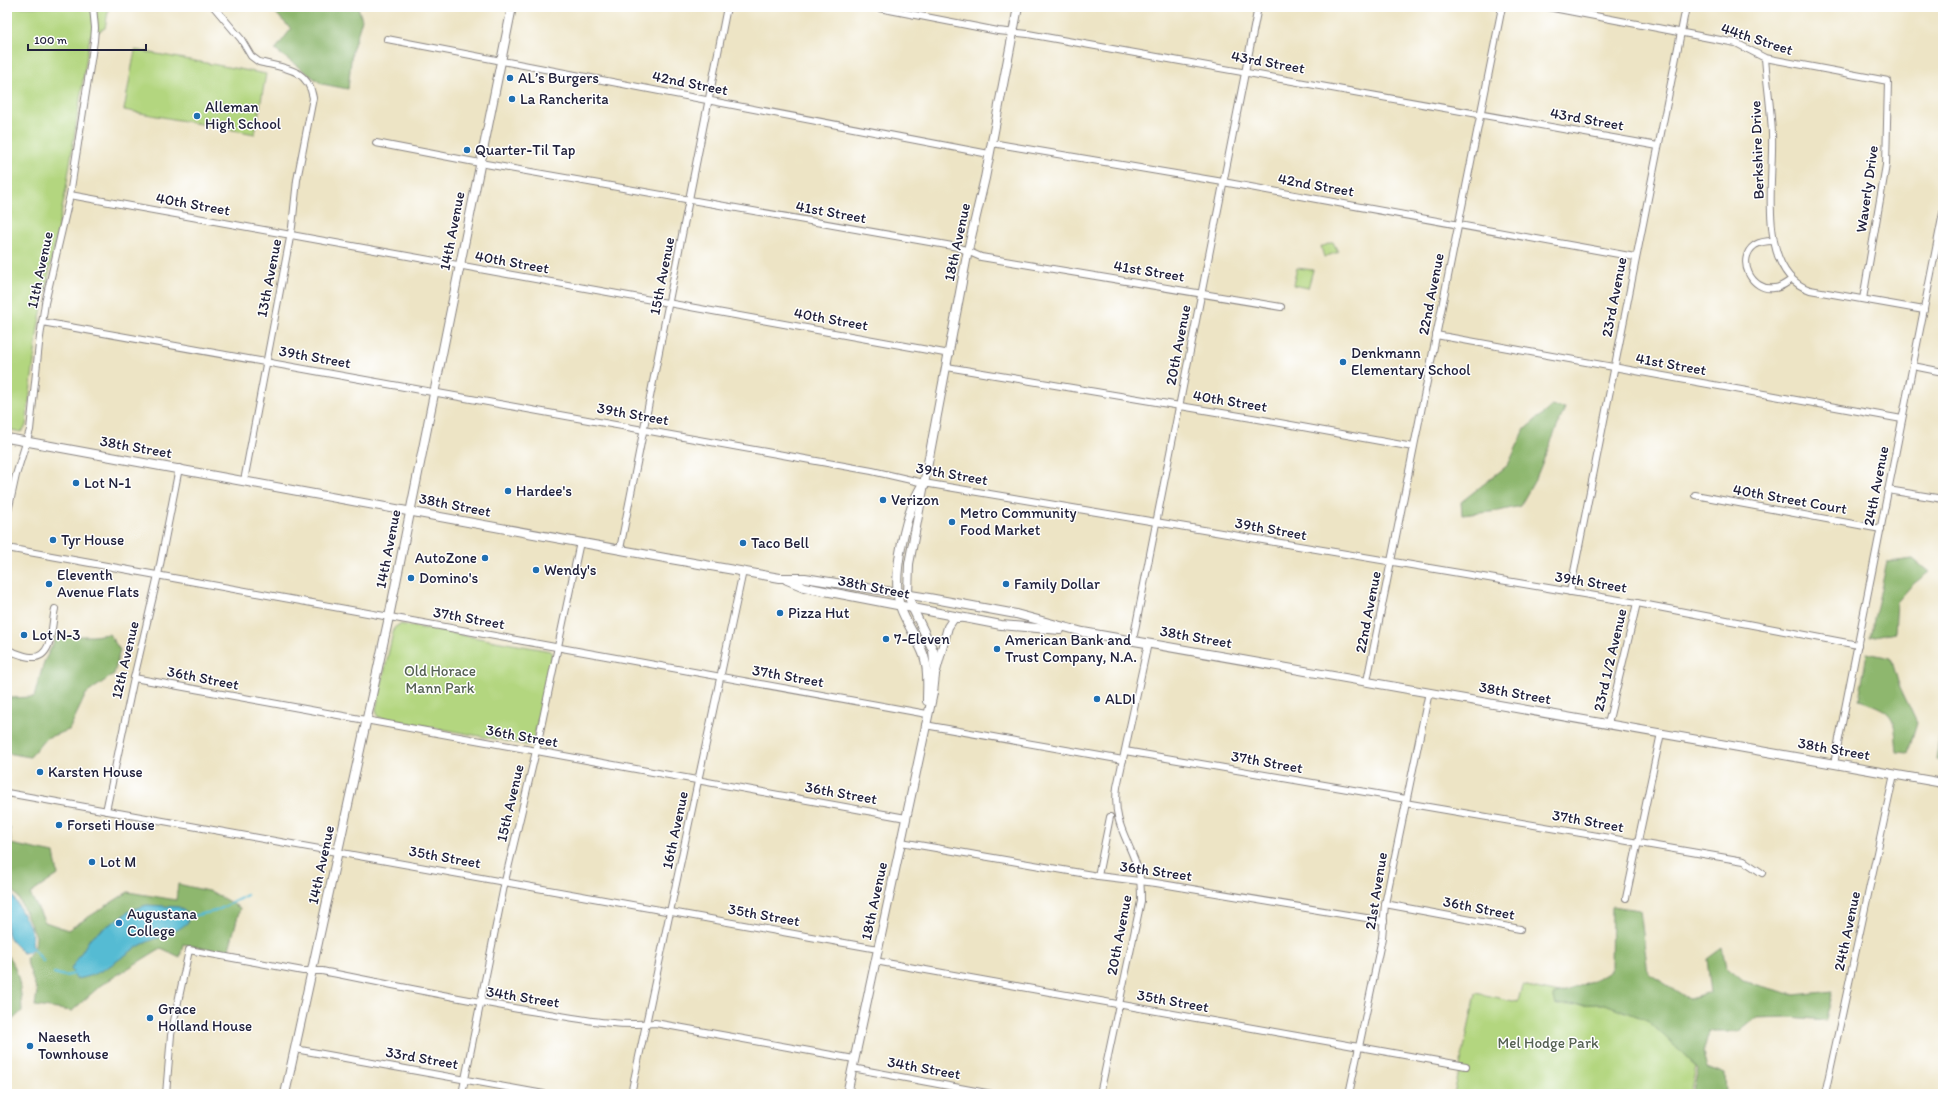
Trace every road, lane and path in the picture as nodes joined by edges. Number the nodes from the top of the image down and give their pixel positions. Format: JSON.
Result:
{"nodes":[{"id":1,"x":93,"y":7,"type":"edge"},
{"id":2,"x":214,"y":7,"type":"edge"},
{"id":3,"x":512,"y":7,"type":"edge"},
{"id":4,"x":727,"y":7,"type":"edge"},
{"id":5,"x":874,"y":7,"type":"edge"},
{"id":6,"x":1018,"y":7,"type":"edge"},
{"id":7,"x":1258,"y":7,"type":"edge"},
{"id":8,"x":1502,"y":7,"type":"edge"},
{"id":9,"x":1548,"y":7,"type":"edge"},
{"id":10,"x":1686,"y":7,"type":"edge"},
{"id":11,"x":1013,"y":32,"type":"junction"},
{"id":12,"x":1680,"y":33,"type":"junction"},
{"id":13,"x":387,"y":39,"type":"dead end"},
{"id":14,"x":1765,"y":58,"type":"junction"},
{"id":15,"x":501,"y":60,"type":"junction"},
{"id":16,"x":1245,"y":71,"type":"junction"},
{"id":17,"x":1888,"y":81,"type":"joint"},
{"id":18,"x":708,"y":100,"type":"junction"},
{"id":19,"x":1480,"y":113,"type":"junction"},
{"id":20,"x":376,"y":143,"type":"dead end"},
{"id":21,"x":992,"y":143,"type":"junction"},
{"id":22,"x":1658,"y":146,"type":"junction"},
{"id":23,"x":989,"y":154,"type":"junction"},
{"id":24,"x":480,"y":163,"type":"junction"},
{"id":25,"x":1223,"y":182,"type":"junction"},
{"id":26,"x":70,"y":195,"type":"junction"},
{"id":27,"x":690,"y":200,"type":"junction"},
{"id":28,"x":1943,"y":213,"type":"edge"},
{"id":29,"x":1458,"y":224,"type":"junction"},
{"id":30,"x":290,"y":235,"type":"junction"},
{"id":31,"x":1773,"y":241,"type":"junction"},
{"id":32,"x":968,"y":250,"type":"junction"},
{"id":33,"x":1635,"y":257,"type":"junction"},
{"id":34,"x":460,"y":266,"type":"junction"},
{"id":35,"x":1791,"y":280,"type":"junction"},
{"id":36,"x":1202,"y":293,"type":"junction"},
{"id":37,"x":1863,"y":299,"type":"junction"},
{"id":38,"x":670,"y":304,"type":"junction"},
{"id":39,"x":1281,"y":308,"type":"dead end"},
{"id":40,"x":1924,"y":310,"type":"junction"},
{"id":41,"x":42,"y":322,"type":"junction"},
{"id":42,"x":1436,"y":335,"type":"junction"},
{"id":43,"x":950,"y":354,"type":"junction"},
{"id":44,"x":266,"y":361,"type":"junction"},
{"id":45,"x":1912,"y":366,"type":"junction"},
{"id":46,"x":947,"y":367,"type":"junction"},
{"id":47,"x":1614,"y":367,"type":"junction"},
{"id":48,"x":1943,"y":372,"type":"edge"},
{"id":49,"x":434,"y":391,"type":"junction"},
{"id":50,"x":1180,"y":406,"type":"junction"},
{"id":51,"x":1902,"y":419,"type":"junction"},
{"id":52,"x":644,"y":430,"type":"junction"},
{"id":53,"x":7,"y":438,"type":"edge"},
{"id":54,"x":27,"y":441,"type":"junction"},
{"id":55,"x":1413,"y":447,"type":"junction"},
{"id":56,"x":179,"y":468,"type":"junction"},
{"id":57,"x":244,"y":481,"type":"junction"},
{"id":58,"x":924,"y":483,"type":"junction"},
{"id":59,"x":1888,"y":490,"type":"junction"},
{"id":60,"x":1695,"y":495,"type":"dead end"},
{"id":61,"x":1943,"y":500,"type":"edge"},
{"id":62,"x":410,"y":510,"type":"junction"},
{"id":63,"x":7,"y":516,"type":"edge"},
{"id":64,"x":1155,"y":522,"type":"junction"},
{"id":65,"x":1881,"y":529,"type":"junction"},
{"id":66,"x":580,"y":542,"type":"junction"},
{"id":67,"x":7,"y":548,"type":"edge"},
{"id":68,"x":620,"y":549,"type":"junction"},
{"id":69,"x":1391,"y":562,"type":"junction"},
{"id":70,"x":743,"y":571,"type":"junction"},
{"id":71,"x":158,"y":575,"type":"junction"},
{"id":72,"x":780,"y":578,"type":"junction"},
{"id":73,"x":1570,"y":592,"type":"junction"},
{"id":74,"x":898,"y":593,"type":"junction"},
{"id":75,"x":908,"y":594,"type":"junction"},
{"id":76,"x":1636,"y":603,"type":"junction"},
{"id":77,"x":900,"y":606,"type":"junction"},
{"id":78,"x":55,"y":609,"type":"dead end"},
{"id":79,"x":913,"y":609,"type":"junction"},
{"id":80,"x":389,"y":617,"type":"junction"},
{"id":81,"x":960,"y":618,"type":"junction"},
{"id":82,"x":1083,"y":632,"type":"junction"},
{"id":83,"x":1133,"y":640,"type":"junction"},
{"id":84,"x":1148,"y":643,"type":"junction"},
{"id":85,"x":1858,"y":645,"type":"junction"},
{"id":86,"x":558,"y":646,"type":"junction"},
{"id":87,"x":7,"y":650,"type":"edge"},
{"id":88,"x":935,"y":675,"type":"junction"},
{"id":89,"x":134,"y":678,"type":"junction"},
{"id":90,"x":722,"y":678,"type":"junction"},
{"id":91,"x":1367,"y":681,"type":"junction"},
{"id":92,"x":1429,"y":692,"type":"junction"},
{"id":93,"x":927,"y":714,"type":"junction"},
{"id":94,"x":366,"y":721,"type":"junction"},
{"id":95,"x":1608,"y":724,"type":"junction"},
{"id":96,"x":925,"y":725,"type":"junction"},
{"id":97,"x":1661,"y":733,"type":"junction"},
{"id":98,"x":536,"y":751,"type":"junction"},
{"id":99,"x":1125,"y":751,"type":"junction"},
{"id":100,"x":1123,"y":760,"type":"junction"},
{"id":101,"x":1834,"y":764,"type":"junction"},
{"id":102,"x":1894,"y":774,"type":"junction"},
{"id":103,"x":699,"y":781,"type":"junction"},
{"id":104,"x":1943,"y":783,"type":"edge"},
{"id":105,"x":7,"y":793,"type":"edge"},
{"id":106,"x":1406,"y":801,"type":"junction"},
{"id":107,"x":106,"y":811,"type":"junction"},
{"id":108,"x":1110,"y":817,"type":"dead end"},
{"id":109,"x":906,"y":818,"type":"junction"},
{"id":110,"x":901,"y":842,"type":"junction"},
{"id":111,"x":1636,"y":843,"type":"junction"},
{"id":112,"x":338,"y":852,"type":"junction"},
{"id":113,"x":1762,"y":873,"type":"dead end"},
{"id":114,"x":1098,"y":876,"type":"junction"},
{"id":115,"x":1140,"y":880,"type":"junction"},
{"id":116,"x":505,"y":881,"type":"junction"},
{"id":117,"x":1626,"y":898,"type":"dead end"},
{"id":118,"x":1385,"y":904,"type":"junction"},
{"id":119,"x":670,"y":912,"type":"junction"},
{"id":120,"x":1384,"y":922,"type":"junction"},
{"id":121,"x":1520,"y":929,"type":"dead end"},
{"id":122,"x":878,"y":949,"type":"junction"},
{"id":123,"x":875,"y":961,"type":"junction"},
{"id":124,"x":312,"y":971,"type":"junction"},
{"id":125,"x":481,"y":1003,"type":"junction"},
{"id":126,"x":1118,"y":1005,"type":"junction"},
{"id":127,"x":646,"y":1024,"type":"junction"},
{"id":128,"x":1359,"y":1048,"type":"junction"},
{"id":129,"x":295,"y":1049,"type":"junction"},
{"id":130,"x":854,"y":1059,"type":"junction"},
{"id":131,"x":1466,"y":1066,"type":"dead end"},
{"id":132,"x":852,"y":1068,"type":"junction"},
{"id":133,"x":465,"y":1079,"type":"junction"},
{"id":134,"x":166,"y":1094,"type":"edge"},
{"id":135,"x":285,"y":1094,"type":"edge"},
{"id":136,"x":462,"y":1094,"type":"edge"},
{"id":137,"x":544,"y":1094,"type":"edge"},
{"id":138,"x":631,"y":1094,"type":"edge"},
{"id":139,"x":847,"y":1094,"type":"edge"},
{"id":140,"x":992,"y":1094,"type":"edge"},
{"id":141,"x":1100,"y":1094,"type":"edge"},
{"id":142,"x":1349,"y":1094,"type":"edge"},
{"id":143,"x":1825,"y":1094,"type":"edge"}],
"edges":[{"from":1,"to":26,"type":"street","name":"11th Avenue"},
{"from":2,"to":30,"type":"street","name":"13th Avenue"},
{"from":3,"to":15,"type":"street","name":"14th Avenue"},
{"from":4,"to":18,"type":"street","name":"15th Avenue"},
{"from":5,"to":11,"type":"street","name":"43rd Street"},
{"from":6,"to":11,"type":"street","name":"18th Avenue"},
{"from":7,"to":16,"type":"street","name":"20th Avenue"},
{"from":8,"to":19,"type":"street","name":"22nd Avenue"},
{"from":9,"to":12,"type":"street","name":"44th Street"},
{"from":10,"to":12,"type":"street","name":"23rd Avenue"},
{"from":11,"to":16,"type":"street","name":"43rd Street"},
{"from":11,"to":21,"type":"street","name":"18th Avenue"},
{"from":12,"to":14,"type":"street","name":"44th Street"},
{"from":12,"to":22,"type":"street","name":"23rd Avenue"},
{"from":13,"to":15,"type":"street","name":"42nd Street"},
{"from":14,"to":17,"type":"street","name":"44th Street"},
{"from":14,"to":31,"type":"street","name":"Berkshire Drive"},
{"from":15,"to":18,"type":"street","name":"42nd Street"},
{"from":15,"to":24,"type":"street","name":"14th Avenue"},
{"from":16,"to":19,"type":"street","name":"43rd Street"},
{"from":16,"to":25,"type":"street","name":"20th Avenue"},
{"from":17,"to":37,"type":"street","name":"Waverly Drive"},
{"from":18,"to":23,"type":"street","name":"42nd Street"},
{"from":18,"to":27,"type":"street","name":"15th Avenue"},
{"from":19,"to":22,"type":"street","name":"43rd Street"},
{"from":19,"to":29,"type":"street","name":"22nd Avenue"},
{"from":20,"to":24,"type":"street","name":"41st Street"},
{"from":21,"to":23,"type":"street","name":"18th Avenue"},
{"from":21,"to":25,"type":"street","name":"42nd Street"},
{"from":22,"to":33,"type":"street","name":"23rd Avenue"},
{"from":23,"to":32,"type":"street","name":"18th Avenue"},
{"from":24,"to":27,"type":"street","name":"41st Street"},
{"from":24,"to":34,"type":"street","name":"14th Avenue"},
{"from":25,"to":29,"type":"street","name":"42nd Street"},
{"from":25,"to":36,"type":"street","name":"20th Avenue"},
{"from":26,"to":30,"type":"street","name":"40th Street"},
{"from":26,"to":41,"type":"street","name":"11th Avenue"},
{"from":27,"to":32,"type":"street","name":"41st Street"},
{"from":27,"to":38,"type":"street","name":"15th Avenue"},
{"from":28,"to":40,"type":"street","name":"24th Avenue"},
{"from":29,"to":33,"type":"street","name":"42nd Street"},
{"from":29,"to":42,"type":"street","name":"22nd Avenue"},
{"from":30,"to":34,"type":"street","name":"40th Street"},
{"from":30,"to":44,"type":"street","name":"13th Avenue"},
{"from":31,"to":35,"type":"street","name":"Berkshire Drive"},
{"from":31,"to":35,"type":"street"},
{"from":32,"to":36,"type":"street","name":"41st Street"},
{"from":32,"to":43,"type":"street","name":"18th Avenue"},
{"from":33,"to":47,"type":"street","name":"23rd Avenue"},
{"from":34,"to":38,"type":"street","name":"40th Street"},
{"from":34,"to":49,"type":"street","name":"14th Avenue"},
{"from":35,"to":37,"type":"street"},
{"from":36,"to":39,"type":"street","name":"41st Street"},
{"from":36,"to":50,"type":"street","name":"20th Avenue"},
{"from":37,"to":40,"type":"street"},
{"from":38,"to":43,"type":"street","name":"40th Street"},
{"from":38,"to":52,"type":"street","name":"15th Avenue"},
{"from":40,"to":45,"type":"street","name":"24th Avenue"},
{"from":41,"to":44,"type":"street","name":"39th Street"},
{"from":41,"to":54,"type":"street","name":"11th Avenue"},
{"from":42,"to":47,"type":"street","name":"41st Street"},
{"from":42,"to":55,"type":"street","name":"22nd Avenue"},
{"from":43,"to":46,"type":"street","name":"18th Avenue"},
{"from":44,"to":49,"type":"street","name":"39th Street"},
{"from":44,"to":57,"type":"street","name":"13th Avenue"},
{"from":45,"to":48,"type":"street"},
{"from":45,"to":51,"type":"street","name":"24th Avenue"},
{"from":46,"to":50,"type":"street","name":"40th Street"},
{"from":46,"to":58,"type":"street","name":"18th Avenue"},
{"from":47,"to":51,"type":"street","name":"41st Street"},
{"from":47,"to":73,"type":"street","name":"23rd Avenue"},
{"from":49,"to":52,"type":"street","name":"39th Street"},
{"from":49,"to":62,"type":"street","name":"14th Avenue"},
{"from":50,"to":55,"type":"street","name":"40th Street"},
{"from":50,"to":64,"type":"street","name":"20th Avenue"},
{"from":51,"to":59,"type":"street","name":"24th Avenue"},
{"from":52,"to":58,"type":"street","name":"39th Street"},
{"from":52,"to":68,"type":"street","name":"15th Avenue"},
{"from":53,"to":54,"type":"street","name":"38th Street"},
{"from":54,"to":56,"type":"street","name":"38th Street"},
{"from":54,"to":63,"type":"street","name":"11th Avenue"},
{"from":55,"to":69,"type":"street","name":"22nd Avenue"},
{"from":56,"to":57,"type":"street","name":"38th Street"},
{"from":56,"to":71,"type":"street","name":"12th Avenue"},
{"from":57,"to":62,"type":"street","name":"38th Street"},
{"from":58,"to":64,"type":"street","name":"39th Street"},
{"from":58,"to":74,"type":"street","name":"18th Avenue"},
{"from":58,"to":75,"type":"street","name":"18th Avenue"},
{"from":59,"to":61,"type":"street"},
{"from":59,"to":65,"type":"street","name":"24th Avenue"},
{"from":60,"to":65,"type":"street","name":"40th Street Court"},
{"from":62,"to":66,"type":"street","name":"38th Street"},
{"from":62,"to":80,"type":"street","name":"14th Avenue"},
{"from":64,"to":69,"type":"street","name":"39th Street"},
{"from":64,"to":83,"type":"street","name":"20th Avenue"},
{"from":65,"to":85,"type":"street","name":"24th Avenue"},
{"from":66,"to":68,"type":"street","name":"38th Street"},
{"from":66,"to":86,"type":"street","name":"15th Avenue"},
{"from":67,"to":71,"type":"street","name":"37th Street"},
{"from":68,"to":70,"type":"street","name":"38th Street"},
{"from":69,"to":73,"type":"street","name":"39th Street"},
{"from":69,"to":91,"type":"street","name":"22nd Avenue"},
{"from":70,"to":72,"type":"street","name":"38th Street"},
{"from":70,"to":90,"type":"street","name":"16th Avenue"},
{"from":71,"to":80,"type":"street","name":"37th Street"},
{"from":71,"to":89,"type":"street","name":"12th Avenue"},
{"from":72,"to":74,"type":"street","name":"38th Street"},
{"from":72,"to":77,"type":"street","name":"38th Street"},
{"from":73,"to":76,"type":"street","name":"39th Street"},
{"from":74,"to":75,"type":"street","name":"38th Street"},
{"from":74,"to":77,"type":"street","name":"18th Avenue"},
{"from":75,"to":79,"type":"street","name":"18th Avenue"},
{"from":75,"to":82,"type":"street","name":"38th Street"},
{"from":76,"to":85,"type":"street","name":"39th Street"},
{"from":76,"to":95,"type":"street","name":"23rd 1/2 Avenue"},
{"from":77,"to":79,"type":"street","name":"38th Street"},
{"from":77,"to":93,"type":"street","name":"18th Avenue"},
{"from":78,"to":87,"type":"street"},
{"from":79,"to":81,"type":"street","name":"38th Street"},
{"from":79,"to":88,"type":"street","name":"18th Avenue"},
{"from":80,"to":86,"type":"street","name":"37th Street"},
{"from":80,"to":94,"type":"street","name":"14th Avenue"},
{"from":81,"to":82,"type":"street","name":"38th Street"},
{"from":81,"to":88,"type":"street"},
{"from":82,"to":83,"type":"street","name":"38th Street"},
{"from":83,"to":84,"type":"street","name":"38th Street"},
{"from":84,"to":91,"type":"street","name":"38th Street"},
{"from":84,"to":99,"type":"street","name":"20th Avenue"},
{"from":85,"to":101,"type":"street","name":"24th Avenue"},
{"from":86,"to":90,"type":"street","name":"37th Street"},
{"from":86,"to":98,"type":"street","name":"15th Avenue"},
{"from":88,"to":93,"type":"street","name":"18th Avenue"},
{"from":89,"to":94,"type":"street","name":"36th Street"},
{"from":89,"to":107,"type":"street","name":"12th Avenue"},
{"from":90,"to":93,"type":"street","name":"37th Street"},
{"from":90,"to":103,"type":"street","name":"16th Avenue"},
{"from":91,"to":92,"type":"street","name":"38th Street"},
{"from":92,"to":95,"type":"street","name":"38th Street"},
{"from":92,"to":106,"type":"street","name":"21st Avenue"},
{"from":93,"to":96,"type":"street","name":"18th Avenue"},
{"from":94,"to":98,"type":"street","name":"36th Street"},
{"from":94,"to":112,"type":"street","name":"14th Avenue"},
{"from":95,"to":97,"type":"street","name":"38th Street"},
{"from":96,"to":100,"type":"street"},
{"from":96,"to":109,"type":"street","name":"18th Avenue"},
{"from":97,"to":101,"type":"street","name":"38th Street"},
{"from":97,"to":111,"type":"street"},
{"from":98,"to":103,"type":"street","name":"36th Street"},
{"from":98,"to":116,"type":"street","name":"15th Avenue"},
{"from":99,"to":100,"type":"street","name":"20th Avenue"},
{"from":99,"to":106,"type":"street","name":"37th Street"},
{"from":100,"to":115,"type":"street","name":"20th Avenue"},
{"from":101,"to":102,"type":"street","name":"38th Street"},
{"from":102,"to":104,"type":"street","name":"38th Street"},
{"from":102,"to":143,"type":"street","name":"24th Avenue"},
{"from":103,"to":109,"type":"street","name":"36th Street"},
{"from":103,"to":119,"type":"street","name":"16th Avenue"},
{"from":105,"to":107,"type":"street","name":"35th Street"},
{"from":106,"to":111,"type":"street","name":"37th Street"},
{"from":106,"to":118,"type":"street","name":"21st Avenue"},
{"from":107,"to":112,"type":"street","name":"35th Street"},
{"from":108,"to":114,"type":"street"},
{"from":109,"to":110,"type":"street","name":"18th Avenue"},
{"from":110,"to":114,"type":"street","name":"36th Street"},
{"from":110,"to":122,"type":"street","name":"18th Avenue"},
{"from":111,"to":113,"type":"street","name":"37th Street"},
{"from":111,"to":117,"type":"street"},
{"from":112,"to":116,"type":"street","name":"35th Street"},
{"from":112,"to":124,"type":"street","name":"14th Avenue"},
{"from":114,"to":115,"type":"street","name":"36th Street"},
{"from":115,"to":120,"type":"street","name":"36th Street"},
{"from":115,"to":126,"type":"street","name":"20th Avenue"},
{"from":116,"to":119,"type":"street","name":"35th Street"},
{"from":116,"to":125,"type":"street","name":"15th Avenue"},
{"from":118,"to":120,"type":"street","name":"21st Avenue"},
{"from":118,"to":121,"type":"street","name":"36th Street"},
{"from":119,"to":122,"type":"street","name":"35th Street"},
{"from":119,"to":127,"type":"street","name":"16th Avenue"},
{"from":120,"to":128,"type":"street","name":"21st Avenue"},
{"from":122,"to":123,"type":"street","name":"18th Avenue"},
{"from":123,"to":126,"type":"street","name":"35th Street"},
{"from":123,"to":130,"type":"street","name":"18th Avenue"},
{"from":124,"to":125,"type":"street","name":"34th Street"},
{"from":124,"to":129,"type":"street","name":"14th Avenue"},
{"from":124,"to":134,"type":"street","name":"34th Street"},
{"from":125,"to":127,"type":"street","name":"34th Street"},
{"from":125,"to":133,"type":"street","name":"15th Avenue"},
{"from":126,"to":128,"type":"street","name":"35th Street"},
{"from":126,"to":141,"type":"street","name":"20th Avenue"},
{"from":127,"to":130,"type":"street","name":"34th Street"},
{"from":127,"to":138,"type":"street","name":"16th Avenue"},
{"from":128,"to":131,"type":"street","name":"35th Street"},
{"from":128,"to":142,"type":"street","name":"21st Avenue"},
{"from":129,"to":133,"type":"street","name":"33rd Street"},
{"from":129,"to":135,"type":"street","name":"14th Avenue"},
{"from":130,"to":132,"type":"street","name":"18th Avenue"},
{"from":132,"to":139,"type":"street","name":"18th Avenue"},
{"from":132,"to":140,"type":"street","name":"34th Street"},
{"from":133,"to":136,"type":"street","name":"15th Avenue"},
{"from":133,"to":137,"type":"street","name":"33rd Street"}]}
